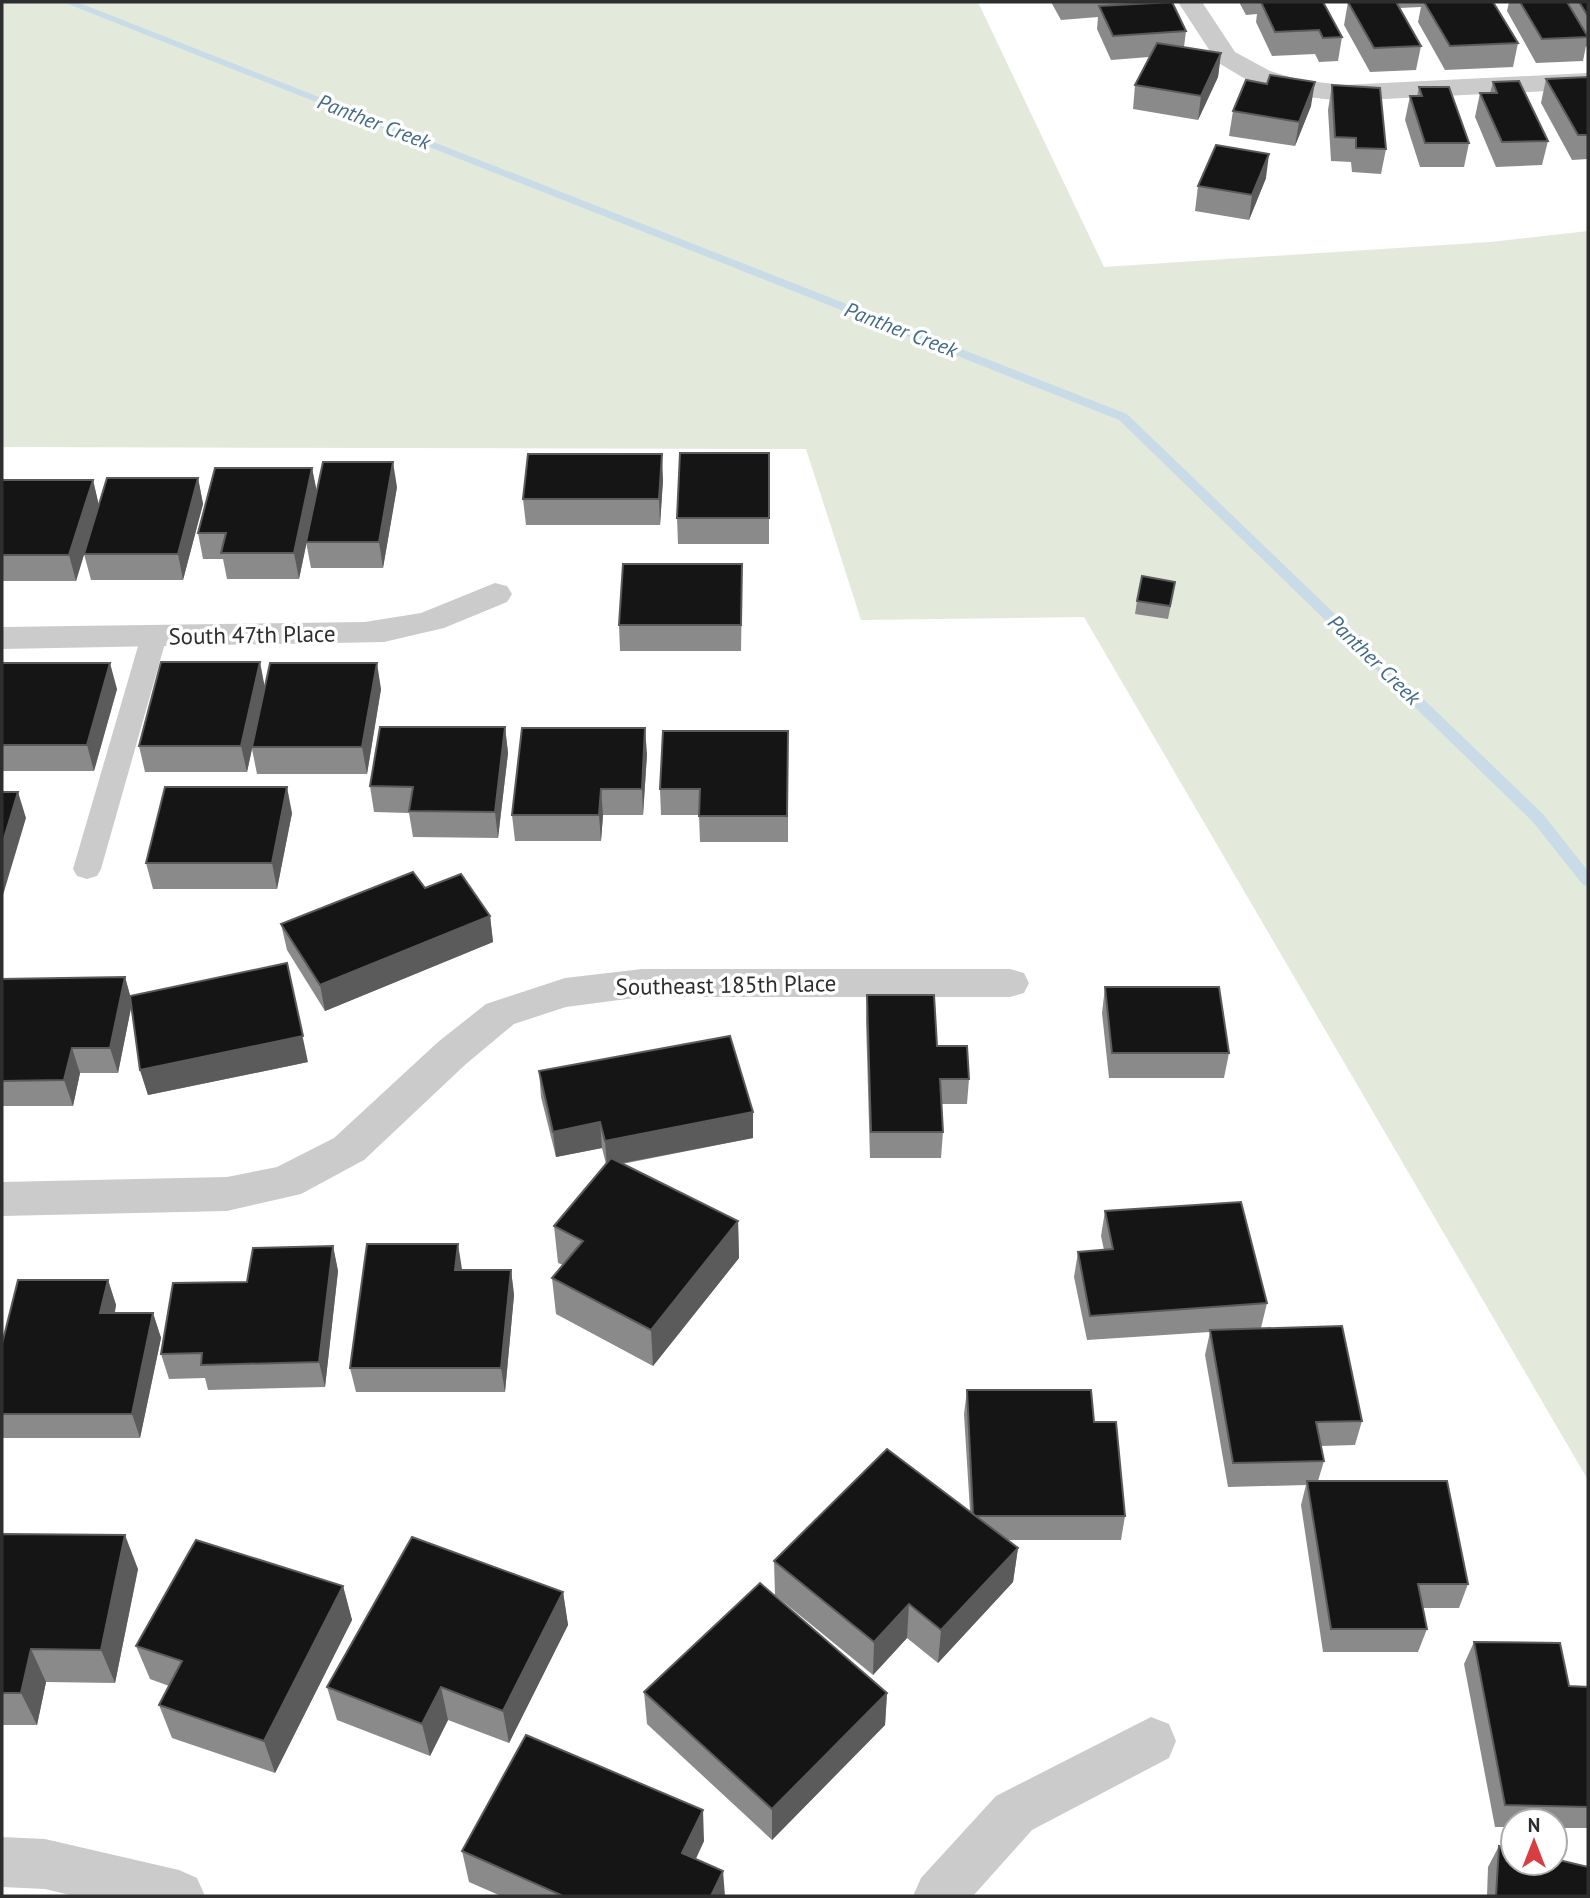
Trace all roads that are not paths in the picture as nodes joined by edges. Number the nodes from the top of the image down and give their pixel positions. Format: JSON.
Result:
{"nodes":[{"id":1,"x":1190,"y":2,"type":"edge"},
{"id":2,"x":1588,"y":81,"type":"edge"},
{"id":3,"x":495,"y":594,"type":"dead end"},
{"id":4,"x":154,"y":636,"type":"junction"},
{"id":5,"x":2,"y":638,"type":"edge"},
{"id":6,"x":87,"y":869,"type":"dead end"},
{"id":7,"x":1010,"y":983,"type":"dead end"},
{"id":8,"x":2,"y":1199,"type":"edge"},
{"id":9,"x":1152,"y":1741,"type":"dead end"},
{"id":10,"x":2,"y":1862,"type":"edge"},
{"id":11,"x":179,"y":1896,"type":"edge"},
{"id":12,"x":939,"y":1896,"type":"edge"}],
"edges":[{"from":1,"to":2,"type":"street"},
{"from":3,"to":4,"type":"street","name":"South 47th Place"},
{"from":4,"to":5,"type":"street","name":"South 47th Place"},
{"from":4,"to":6,"type":"lane"},
{"from":7,"to":8,"type":"street","name":"Southeast 185th Place"},
{"from":9,"to":12,"type":"street"},
{"from":10,"to":11,"type":"street"}]}
